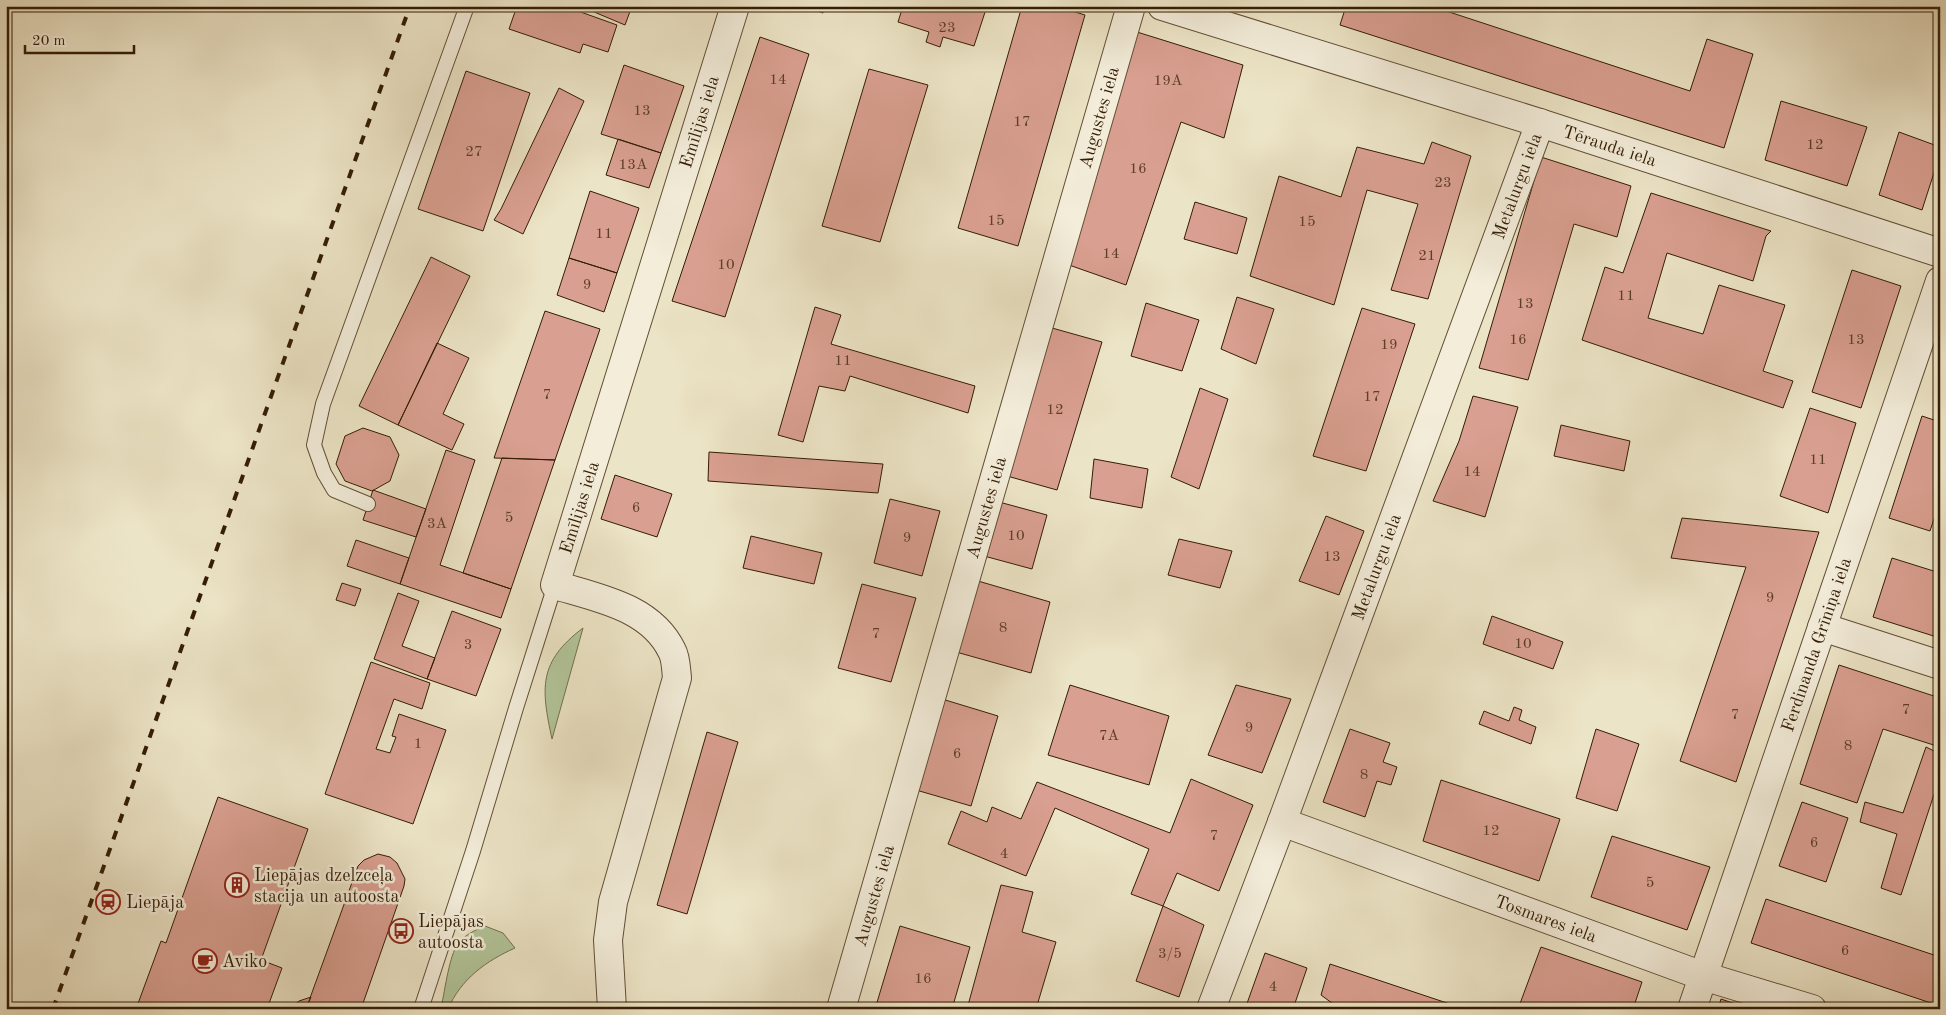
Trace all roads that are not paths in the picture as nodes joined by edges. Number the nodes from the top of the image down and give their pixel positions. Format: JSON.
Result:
{"nodes":[{"id":1,"x":467,"y":6,"type":"edge"},
{"id":2,"x":735,"y":6,"type":"edge"},
{"id":3,"x":1131,"y":6,"type":"edge"},
{"id":4,"x":1162,"y":6,"type":"edge"},
{"id":5,"x":1540,"y":123,"type":"junction"},
{"id":6,"x":1940,"y":253,"type":"edge"},
{"id":7,"x":1940,"y":281,"type":"edge"},
{"id":8,"x":368,"y":504,"type":"dead end"},
{"id":9,"x":555,"y":585,"type":"junction"},
{"id":10,"x":1822,"y":627,"type":"junction"},
{"id":11,"x":1940,"y":665,"type":"edge"},
{"id":12,"x":1282,"y":822,"type":"junction"},
{"id":13,"x":1703,"y":976,"type":"junction"},
{"id":14,"x":421,"y":1009,"type":"edge"},
{"id":15,"x":612,"y":1009,"type":"edge"},
{"id":16,"x":841,"y":1009,"type":"edge"},
{"id":17,"x":1211,"y":1009,"type":"edge"},
{"id":18,"x":1692,"y":1009,"type":"edge"},
{"id":19,"x":1812,"y":1009,"type":"edge"}],
"edges":[{"from":1,"to":8,"type":"lane"},
{"from":2,"to":9,"type":"street","name":"Emīlijas iela"},
{"from":3,"to":16,"type":"street","name":"Augustes iela"},
{"from":4,"to":5,"type":"street","name":"Tērauda iela"},
{"from":5,"to":6,"type":"street","name":"Tērauda iela"},
{"from":5,"to":12,"type":"street","name":"Metalurgu iela"},
{"from":7,"to":10,"type":"street","name":"Ferdinanda Grīniņa iela"},
{"from":9,"to":14,"type":"lane","name":"Emīlijas iela"},
{"from":9,"to":15,"type":"street"},
{"from":10,"to":11,"type":"street"},
{"from":10,"to":13,"type":"street","name":"Ferdinanda Grīniņa iela"},
{"from":12,"to":13,"type":"street","name":"Tosmares iela"},
{"from":12,"to":17,"type":"street","name":"Metalurgu iela"},
{"from":13,"to":18,"type":"street","name":"Ferdinanda Grīniņa iela"},
{"from":13,"to":19,"type":"street","name":"Tosmares iela"}]}
